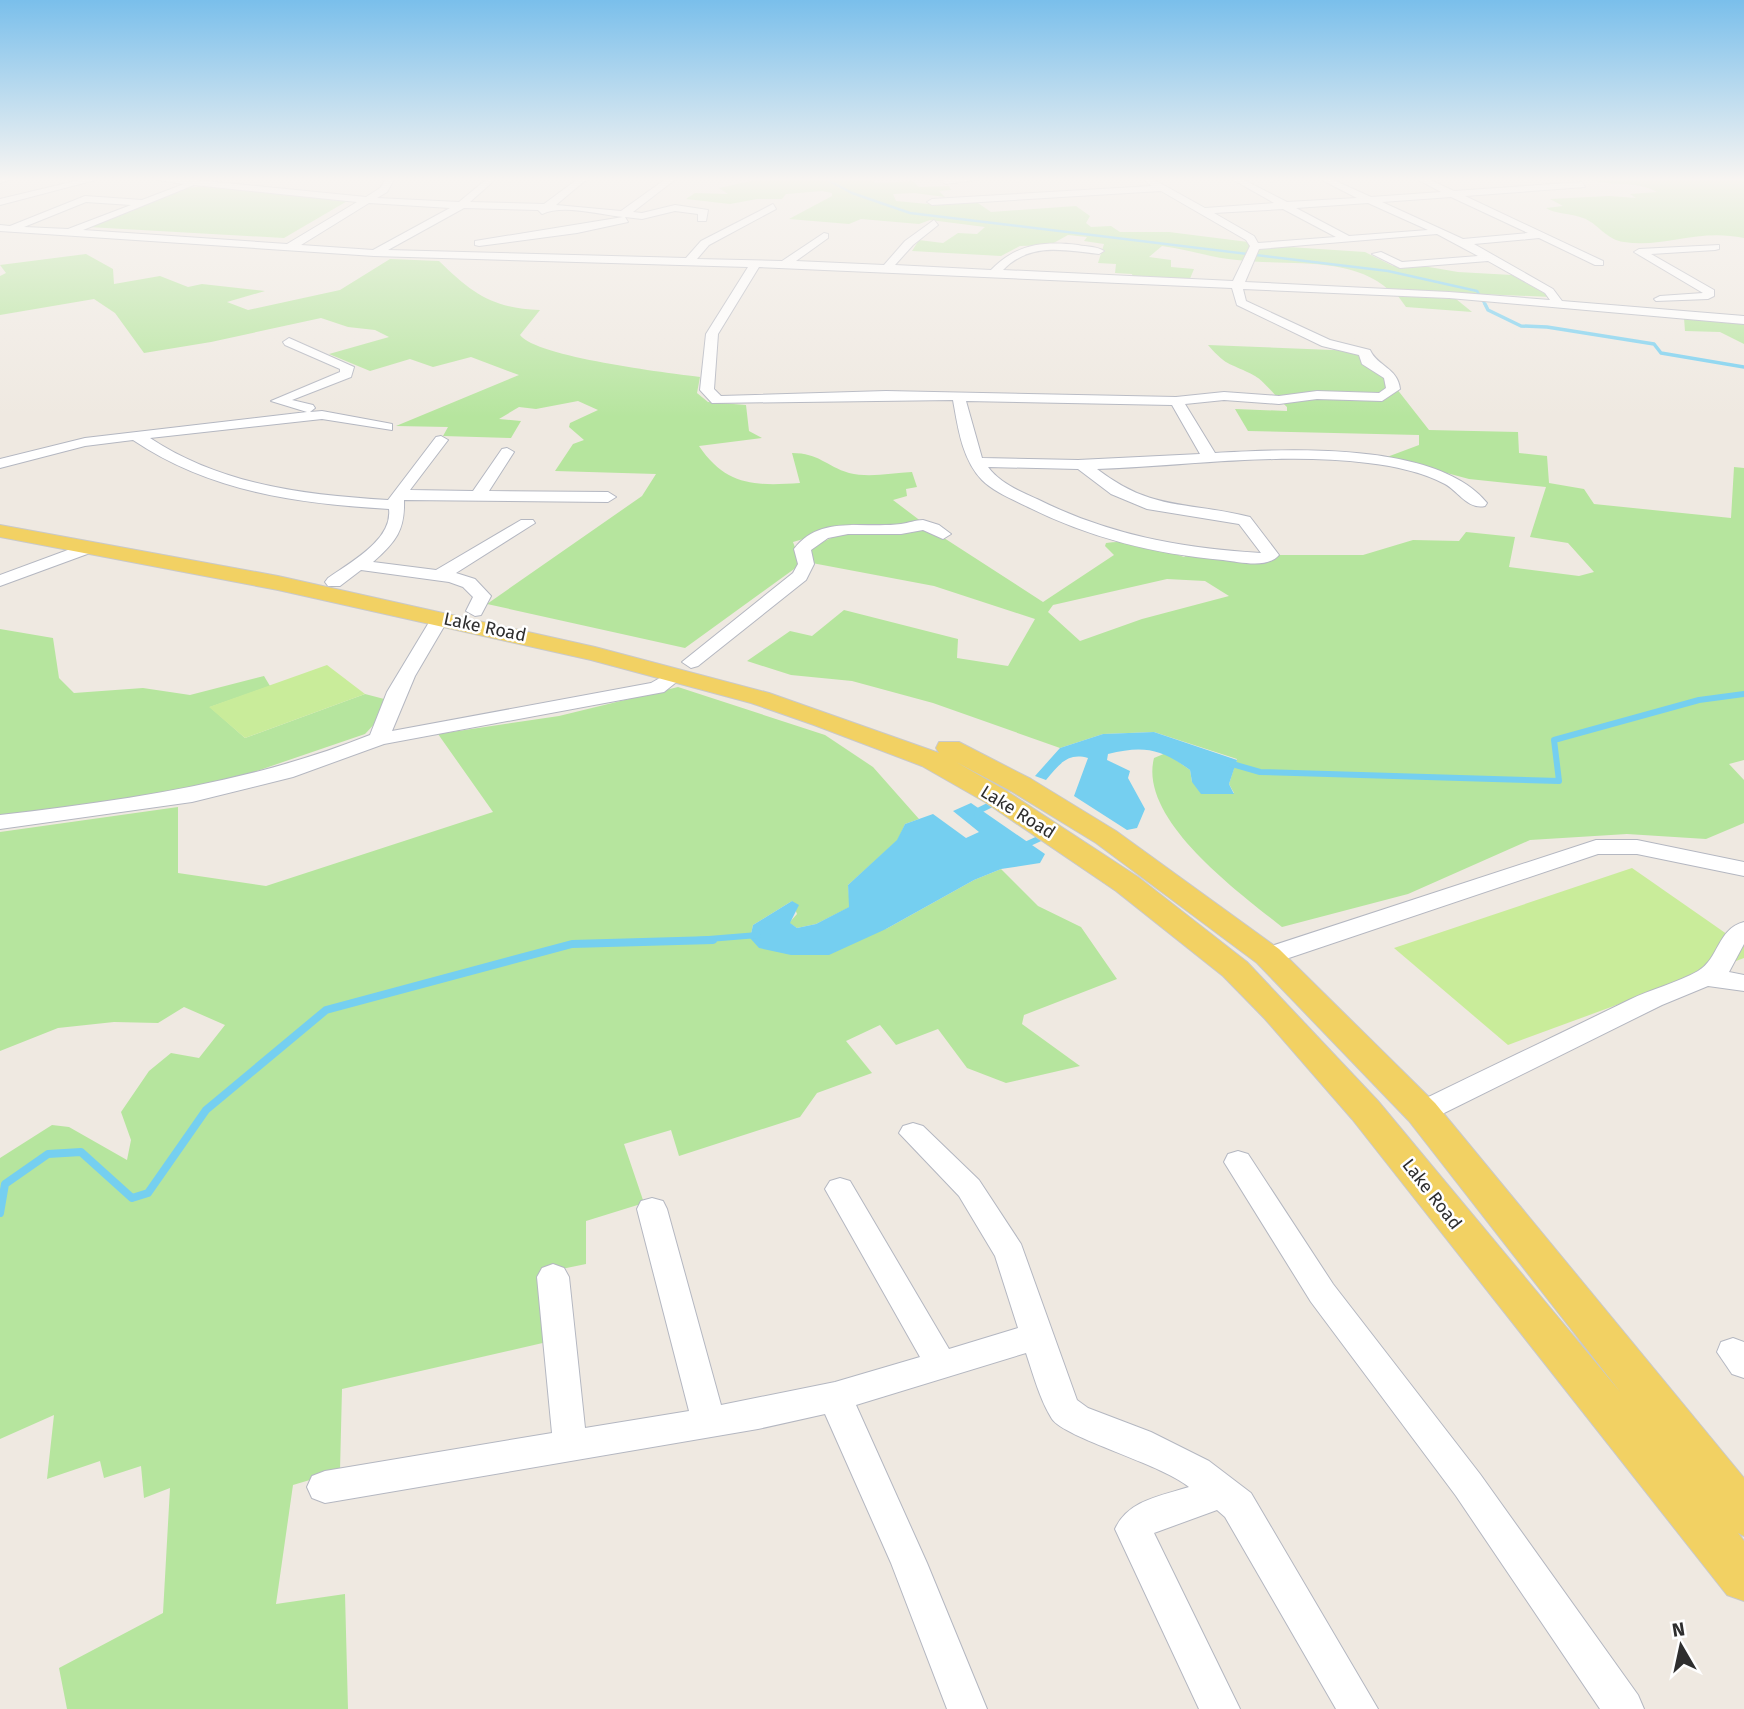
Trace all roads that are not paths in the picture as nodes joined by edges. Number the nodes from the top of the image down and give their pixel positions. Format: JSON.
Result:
{"nodes":[{"id":1,"x":485,"y":258,"type":"edge"},
{"id":2,"x":692,"y":258,"type":"edge"},
{"id":3,"x":795,"y":258,"type":"edge"},
{"id":4,"x":896,"y":258,"type":"edge"},
{"id":5,"x":1006,"y":258,"type":"edge"},
{"id":6,"x":1250,"y":258,"type":"edge"},
{"id":7,"x":1383,"y":258,"type":"edge"},
{"id":8,"x":1490,"y":258,"type":"joint"},
{"id":9,"x":1589,"y":258,"type":"edge"},
{"id":10,"x":1650,"y":258,"type":"edge"},
{"id":11,"x":688,"y":263,"type":"junction"},
{"id":12,"x":1599,"y":263,"type":"dead end"},
{"id":13,"x":755,"y":264,"type":"junction"},
{"id":14,"x":785,"y":265,"type":"junction"},
{"id":15,"x":887,"y":268,"type":"junction"},
{"id":16,"x":993,"y":274,"type":"junction"},
{"id":17,"x":1237,"y":286,"type":"junction"},
{"id":18,"x":1557,"y":302,"type":"junction"},
{"id":19,"x":1604,"y":306,"type":"junction"},
{"id":20,"x":1744,"y":320,"type":"edge"},
{"id":21,"x":289,"y":342,"type":"dead end"},
{"id":22,"x":959,"y":398,"type":"junction"},
{"id":23,"x":1176,"y":401,"type":"junction"},
{"id":24,"x":322,"y":415,"type":"junction"},
{"id":25,"x":387,"y":427,"type":"dead end"},
{"id":26,"x":138,"y":437,"type":"junction"},
{"id":27,"x":441,"y":440,"type":"dead end"},
{"id":28,"x":507,"y":452,"type":"dead end"},
{"id":29,"x":1210,"y":458,"type":"junction"},
{"id":30,"x":978,"y":462,"type":"junction"},
{"id":31,"x":0,"y":464,"type":"edge"},
{"id":32,"x":1082,"y":465,"type":"junction"},
{"id":33,"x":477,"y":497,"type":"junction"},
{"id":34,"x":608,"y":497,"type":"dead end"},
{"id":35,"x":397,"y":500,"type":"junction"},
{"id":36,"x":1479,"y":503,"type":"dead end"},
{"id":37,"x":0,"y":511,"type":"edge"},
{"id":38,"x":527,"y":523,"type":"dead end"},
{"id":39,"x":0,"y":531,"type":"edge"},
{"id":40,"x":943,"y":534,"type":"dead end"},
{"id":41,"x":84,"y":549,"type":"junction"},
{"id":42,"x":359,"y":565,"type":"junction"},
{"id":43,"x":440,"y":575,"type":"junction"},
{"id":44,"x":0,"y":581,"type":"edge"},
{"id":45,"x":334,"y":582,"type":"junction"},
{"id":46,"x":475,"y":611,"type":"junction"},
{"id":47,"x":440,"y":618,"type":"junction"},
{"id":48,"x":683,"y":669,"type":"junction"},
{"id":49,"x":379,"y":739,"type":"junction"},
{"id":50,"x":3,"y":821,"type":"edge"},
{"id":51,"x":1089,"y":841,"type":"junction"},
{"id":52,"x":1744,"y":869,"type":"edge"},
{"id":53,"x":1744,"y":930,"type":"edge"},
{"id":54,"x":1268,"y":956,"type":"junction"},
{"id":55,"x":1706,"y":977,"type":"junction"},
{"id":56,"x":1744,"y":983,"type":"edge"},
{"id":57,"x":1422,"y":1112,"type":"junction"},
{"id":58,"x":913,"y":1133,"type":"dead end"},
{"id":59,"x":1238,"y":1162,"type":"dead end"},
{"id":60,"x":840,"y":1189,"type":"dead end"},
{"id":61,"x":652,"y":1209,"type":"dead end"},
{"id":62,"x":553,"y":1277,"type":"dead end"},
{"id":63,"x":1037,"y":1336,"type":"junction"},
{"id":64,"x":941,"y":1365,"type":"junction"},
{"id":65,"x":835,"y":1397,"type":"junction"},
{"id":66,"x":709,"y":1422,"type":"junction"},
{"id":67,"x":570,"y":1445,"type":"junction"},
{"id":68,"x":325,"y":1487,"type":"dead end"},
{"id":69,"x":1224,"y":1491,"type":"junction"},
{"id":70,"x":1744,"y":1514,"type":"edge"},
{"id":71,"x":1744,"y":1578,"type":"edge"},
{"id":72,"x":967,"y":1709,"type":"edge"},
{"id":73,"x":1220,"y":1709,"type":"edge"},
{"id":74,"x":1357,"y":1709,"type":"edge"},
{"id":75,"x":1624,"y":1709,"type":"edge"}],
"edges":[{"from":1,"to":11,"type":"street"},
{"from":2,"to":11,"type":"street"},
{"from":3,"to":14,"type":"street"},
{"from":4,"to":15,"type":"street"},
{"from":5,"to":16,"type":"street"},
{"from":6,"to":17,"type":"street"},
{"from":7,"to":8,"type":"street"},
{"from":8,"to":18,"type":"street"},
{"from":9,"to":12,"type":"street"},
{"from":10,"to":19,"type":"street"},
{"from":11,"to":13,"type":"street"},
{"from":13,"to":14,"type":"street"},
{"from":13,"to":22,"type":"street"},
{"from":14,"to":15,"type":"street"},
{"from":15,"to":16,"type":"street"},
{"from":16,"to":17,"type":"street"},
{"from":17,"to":18,"type":"street"},
{"from":17,"to":23,"type":"street"},
{"from":18,"to":19,"type":"street"},
{"from":19,"to":20,"type":"street"},
{"from":21,"to":24,"type":"street"},
{"from":22,"to":23,"type":"street"},
{"from":22,"to":30,"type":"street"},
{"from":23,"to":29,"type":"street"},
{"from":24,"to":25,"type":"street"},
{"from":24,"to":26,"type":"street"},
{"from":26,"to":31,"type":"street"},
{"from":26,"to":35,"type":"street"},
{"from":27,"to":35,"type":"street"},
{"from":28,"to":33,"type":"street"},
{"from":29,"to":32,"type":"street"},
{"from":29,"to":36,"type":"street"},
{"from":30,"to":32,"type":"street"},
{"from":30,"to":32,"type":"street"},
{"from":33,"to":34,"type":"street"},
{"from":33,"to":35,"type":"street"},
{"from":35,"to":42,"type":"street"},
{"from":37,"to":45,"type":"main road","name":"Lake Road"},
{"from":38,"to":43,"type":"street"},
{"from":39,"to":41,"type":"main road","name":"Lake Road"},
{"from":40,"to":48,"type":"street"},
{"from":41,"to":44,"type":"street"},
{"from":41,"to":47,"type":"main road","name":"Lake Road"},
{"from":42,"to":43,"type":"street"},
{"from":42,"to":45,"type":"street"},
{"from":43,"to":46,"type":"street"},
{"from":45,"to":46,"type":"main road","name":"Lake Road"},
{"from":46,"to":48,"type":"main road","name":"Lake Road"},
{"from":47,"to":48,"type":"main road","name":"Lake Road"},
{"from":47,"to":49,"type":"street"},
{"from":48,"to":49,"type":"street"},
{"from":48,"to":51,"type":"main road","name":"Lake Road"},
{"from":49,"to":50,"type":"street"},
{"from":51,"to":54,"type":"main road","name":"Lake Road"},
{"from":51,"to":71,"type":"main road","name":"Lake Road"},
{"from":52,"to":54,"type":"street"},
{"from":53,"to":55,"type":"street"},
{"from":54,"to":57,"type":"main road","name":"Lake Road"},
{"from":55,"to":56,"type":"street"},
{"from":55,"to":57,"type":"street"},
{"from":57,"to":70,"type":"main road","name":"Lake Road"},
{"from":58,"to":63,"type":"street"},
{"from":59,"to":75,"type":"street"},
{"from":60,"to":64,"type":"street"},
{"from":61,"to":66,"type":"street"},
{"from":62,"to":67,"type":"street"},
{"from":63,"to":64,"type":"street"},
{"from":63,"to":69,"type":"street"},
{"from":64,"to":65,"type":"street"},
{"from":65,"to":66,"type":"street"},
{"from":65,"to":72,"type":"street"},
{"from":66,"to":67,"type":"street"},
{"from":67,"to":68,"type":"street"},
{"from":69,"to":73,"type":"street"},
{"from":69,"to":74,"type":"street"}]}
